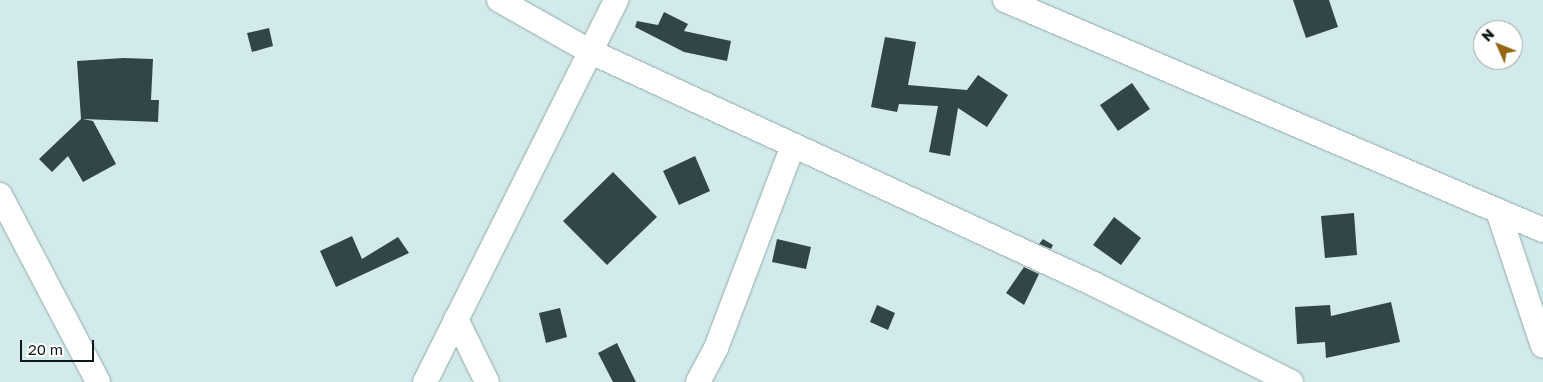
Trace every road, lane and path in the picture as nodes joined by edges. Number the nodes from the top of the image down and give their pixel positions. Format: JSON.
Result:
{"nodes":[{"id":1,"x":499,"y":0,"type":"edge"},
{"id":2,"x":616,"y":0,"type":"edge"},
{"id":3,"x":1006,"y":0,"type":"edge"},
{"id":4,"x":589,"y":51,"type":"junction"},
{"id":5,"x":793,"y":145,"type":"junction"},
{"id":6,"x":0,"y":195,"type":"edge"},
{"id":7,"x":1498,"y":211,"type":"junction"},
{"id":8,"x":1543,"y":230,"type":"edge"},
{"id":9,"x":456,"y":319,"type":"junction"},
{"id":10,"x":1543,"y":346,"type":"edge"},
{"id":11,"x":98,"y":382,"type":"edge"},
{"id":12,"x":425,"y":382,"type":"edge"},
{"id":13,"x":487,"y":382,"type":"edge"},
{"id":14,"x":698,"y":382,"type":"edge"},
{"id":15,"x":1291,"y":382,"type":"edge"}],
"edges":[{"from":1,"to":4,"type":"street"},
{"from":2,"to":4,"type":"street"},
{"from":3,"to":7,"type":"street"},
{"from":4,"to":5,"type":"street"},
{"from":4,"to":9,"type":"street"},
{"from":5,"to":14,"type":"street"},
{"from":5,"to":15,"type":"street"},
{"from":6,"to":11,"type":"street"},
{"from":7,"to":8,"type":"street"},
{"from":7,"to":10,"type":"street"},
{"from":9,"to":12,"type":"street"},
{"from":9,"to":13,"type":"street"}]}
